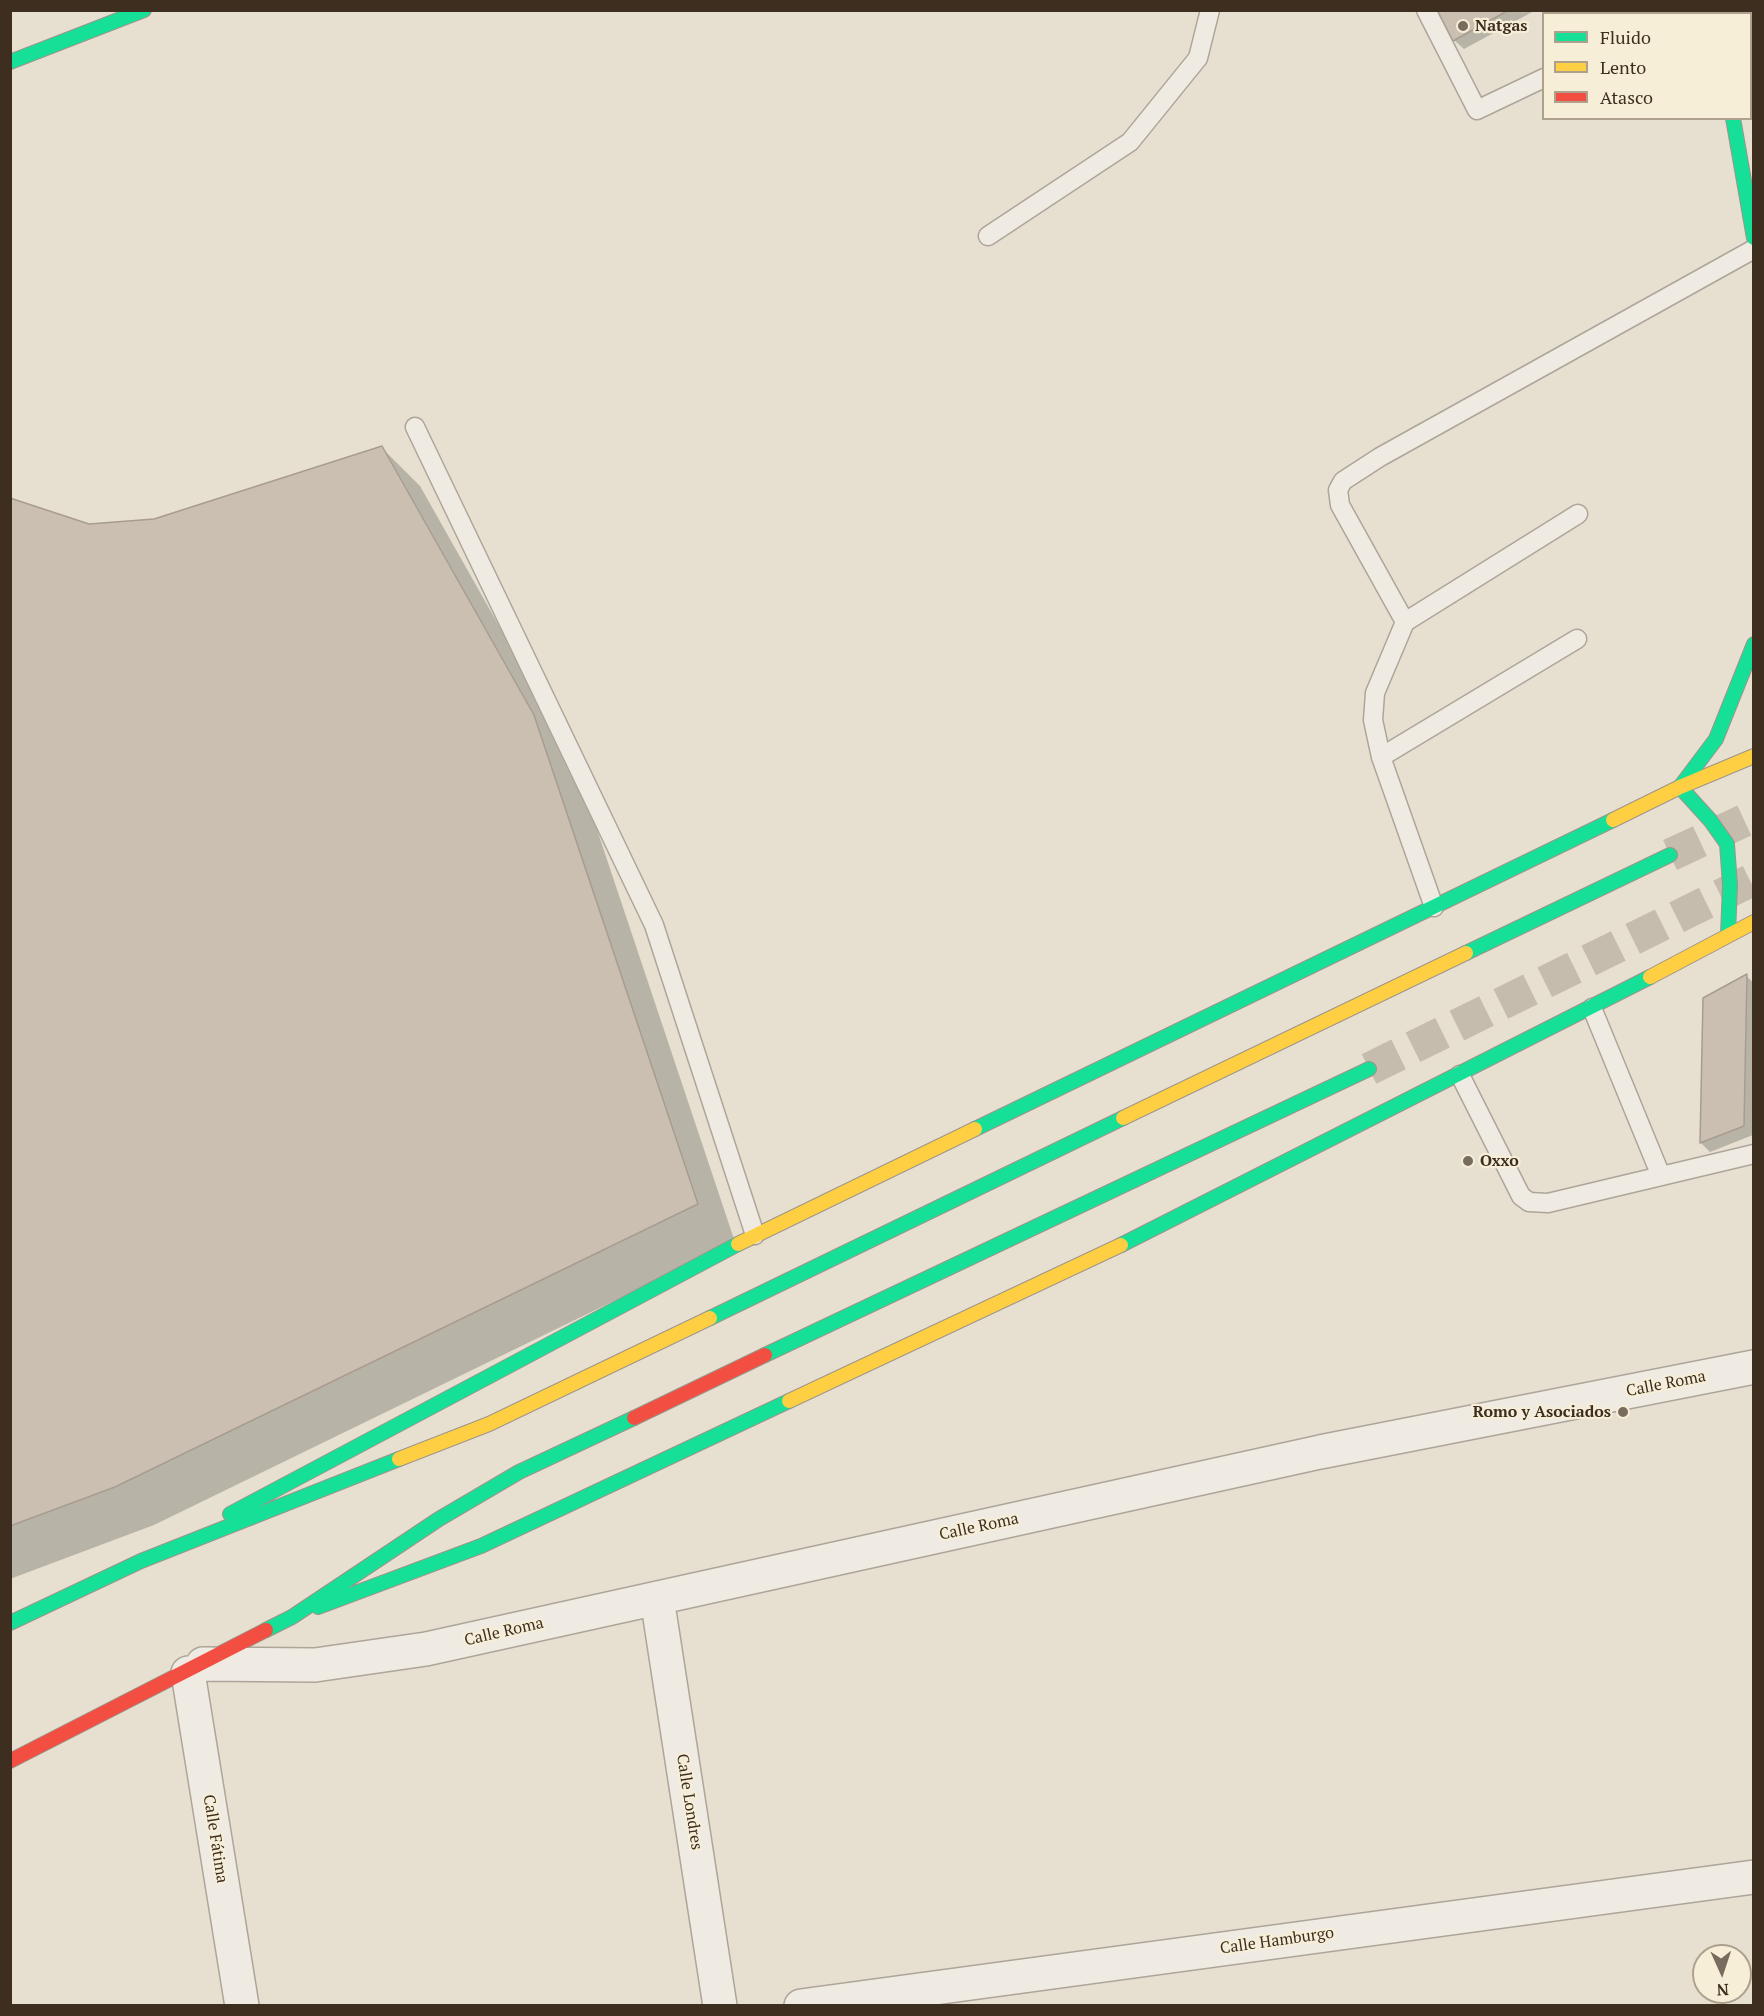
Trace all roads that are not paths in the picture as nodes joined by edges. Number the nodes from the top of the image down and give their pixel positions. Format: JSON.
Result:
{"nodes":[{"id":1,"x":144,"y":10,"type":"edge"},
{"id":2,"x":1210,"y":10,"type":"edge"},
{"id":3,"x":1426,"y":10,"type":"edge"},
{"id":4,"x":96,"y":12,"type":"dead end"},
{"id":5,"x":129,"y":18,"type":"junction"},
{"id":6,"x":10,"y":62,"type":"edge"},
{"id":7,"x":1542,"y":79,"type":"edge"},
{"id":8,"x":1733,"y":120,"type":"edge"},
{"id":9,"x":988,"y":236,"type":"dead end"},
{"id":10,"x":1754,"y":238,"type":"edge"},
{"id":11,"x":1754,"y":249,"type":"edge"},
{"id":12,"x":415,"y":427,"type":"dead end"},
{"id":13,"x":1578,"y":514,"type":"dead end"},
{"id":14,"x":1405,"y":621,"type":"junction"},
{"id":15,"x":1577,"y":639,"type":"dead end"},
{"id":16,"x":1754,"y":644,"type":"edge"},
{"id":17,"x":1754,"y":756,"type":"edge"},
{"id":18,"x":1381,"y":757,"type":"junction"},
{"id":19,"x":1680,"y":787,"type":"junction"},
{"id":20,"x":1670,"y":855,"type":"tunnel mouth"},
{"id":21,"x":1434,"y":907,"type":"junction"},
{"id":22,"x":1754,"y":922,"type":"edge"},
{"id":23,"x":1728,"y":934,"type":"junction"},
{"id":24,"x":1592,"y":1008,"type":"junction"},
{"id":25,"x":1369,"y":1069,"type":"tunnel mouth"},
{"id":26,"x":1460,"y":1075,"type":"junction"},
{"id":27,"x":1754,"y":1154,"type":"edge"},
{"id":28,"x":1661,"y":1176,"type":"junction"},
{"id":29,"x":755,"y":1235,"type":"junction"},
{"id":30,"x":1754,"y":1367,"type":"edge"},
{"id":31,"x":141,"y":1561,"type":"junction"},
{"id":32,"x":657,"y":1598,"type":"junction"},
{"id":33,"x":292,"y":1617,"type":"junction"},
{"id":34,"x":10,"y":1623,"type":"edge"},
{"id":35,"x":195,"y":1668,"type":"junction"},
{"id":36,"x":10,"y":1761,"type":"edge"},
{"id":37,"x":1754,"y":1877,"type":"edge"},
{"id":38,"x":242,"y":2006,"type":"edge"},
{"id":39,"x":720,"y":2006,"type":"edge"},
{"id":40,"x":801,"y":2006,"type":"edge"}],
"edges":[{"from":1,"to":5,"type":"street"},
{"from":2,"to":9,"type":"lane"},
{"from":3,"to":7,"type":"lane"},
{"from":4,"to":5,"type":"street"},
{"from":5,"to":6,"type":"street"},
{"from":8,"to":10,"type":"street"},
{"from":11,"to":14,"type":"lane"},
{"from":12,"to":29,"type":"lane"},
{"from":13,"to":14,"type":"lane"},
{"from":14,"to":18,"type":"lane"},
{"from":15,"to":18,"type":"lane"},
{"from":16,"to":19,"type":"street"},
{"from":17,"to":19,"type":"street"},
{"from":18,"to":21,"type":"lane"},
{"from":19,"to":21,"type":"street"},
{"from":19,"to":23,"type":"street"},
{"from":20,"to":31,"type":"street"},
{"from":21,"to":29,"type":"street"},
{"from":22,"to":23,"type":"street"},
{"from":23,"to":24,"type":"street"},
{"from":24,"to":26,"type":"street"},
{"from":24,"to":28,"type":"lane"},
{"from":25,"to":33,"type":"street"},
{"from":26,"to":28,"type":"lane"},
{"from":26,"to":33,"type":"street"},
{"from":27,"to":28,"type":"lane"},
{"from":29,"to":31,"type":"street"},
{"from":30,"to":32,"type":"street","name":"Calle Roma"},
{"from":31,"to":34,"type":"street"},
{"from":32,"to":35,"type":"street","name":"Calle Roma"},
{"from":32,"to":39,"type":"street","name":"Calle Londres"},
{"from":33,"to":35,"type":"street"},
{"from":35,"to":36,"type":"street"},
{"from":35,"to":38,"type":"street","name":"Calle Fátima"},
{"from":37,"to":40,"type":"street","name":"Calle Hamburgo"}]}
